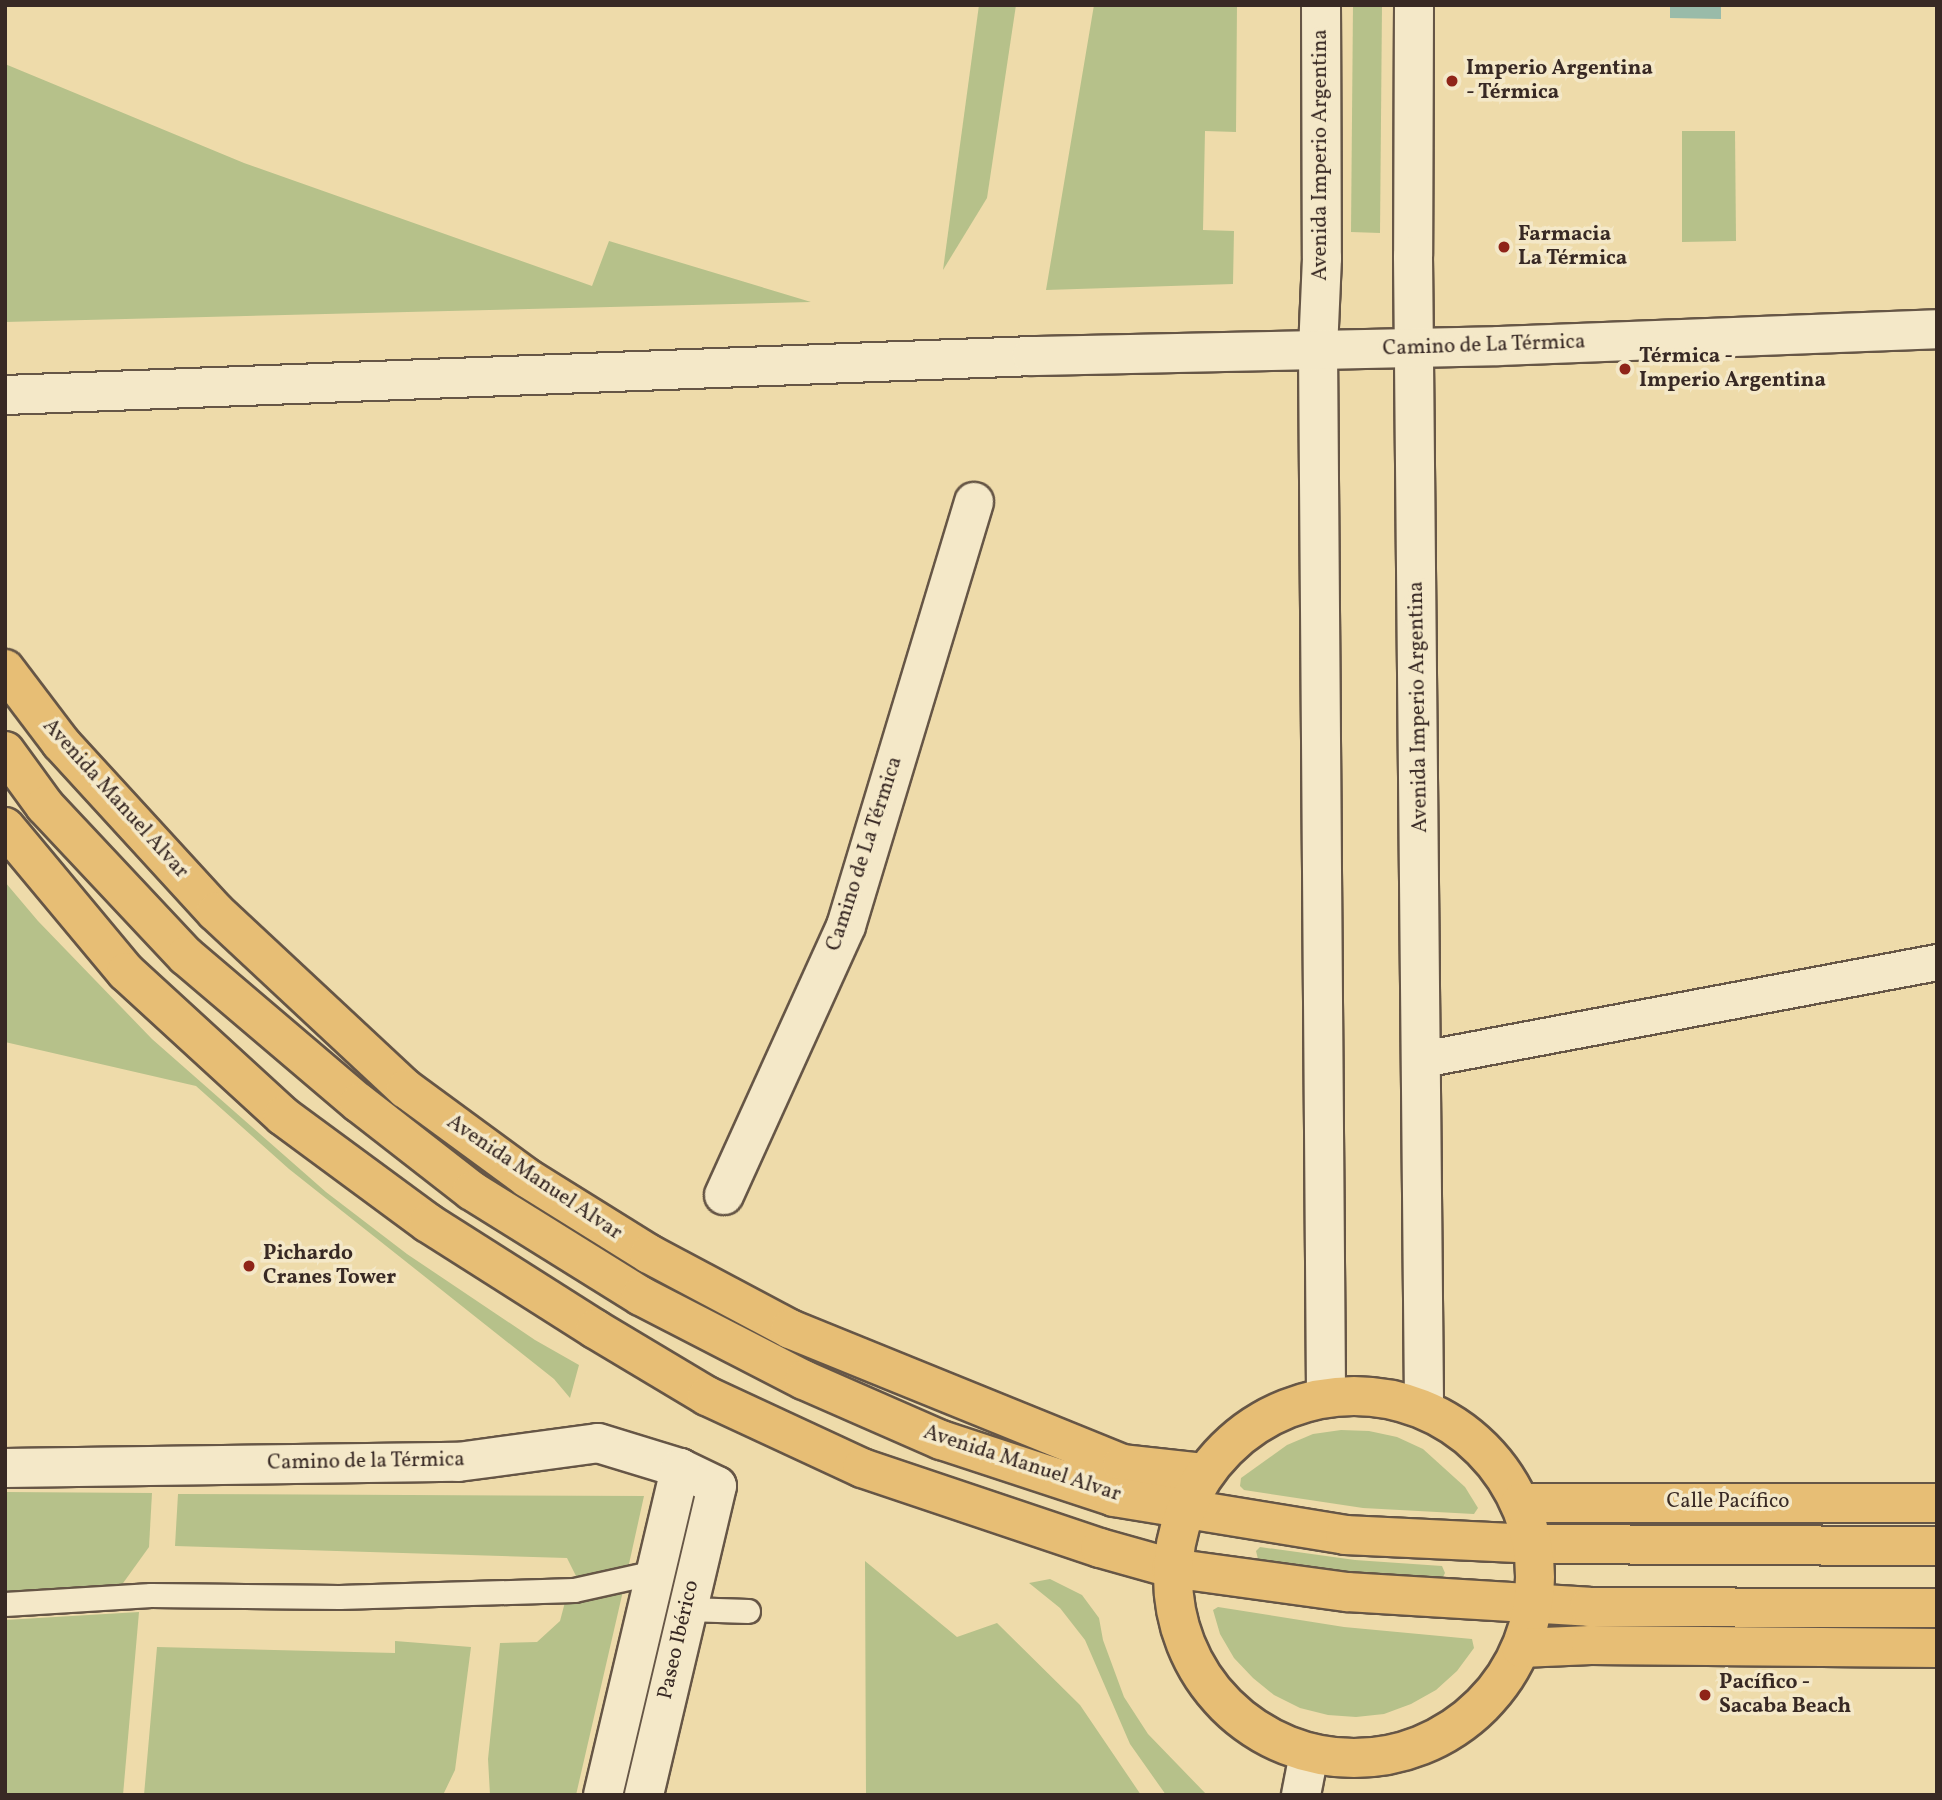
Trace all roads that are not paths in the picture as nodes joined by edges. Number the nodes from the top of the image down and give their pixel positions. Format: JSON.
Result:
{"nodes":[{"id":1,"x":1321,"y":5,"type":"edge"},
{"id":2,"x":1414,"y":5,"type":"edge"},
{"id":3,"x":1937,"y":329,"type":"edge"},
{"id":4,"x":1416,"y":348,"type":"junction"},
{"id":5,"x":1318,"y":349,"type":"junction"},
{"id":6,"x":5,"y":396,"type":"edge"},
{"id":7,"x":974,"y":502,"type":"dead end"},
{"id":8,"x":5,"y":669,"type":"edge"},
{"id":9,"x":5,"y":751,"type":"edge"},
{"id":10,"x":5,"y":827,"type":"edge"},
{"id":11,"x":1937,"y":962,"type":"edge"},
{"id":12,"x":364,"y":1050,"type":"junction"},
{"id":13,"x":1422,"y":1059,"type":"junction"},
{"id":14,"x":472,"y":1191,"type":"junction"},
{"id":15,"x":724,"y":1195,"type":"dead end"},
{"id":16,"x":1326,"y":1396,"type":"junction"},
{"id":17,"x":1424,"y":1408,"type":"junction"},
{"id":18,"x":5,"y":1468,"type":"edge"},
{"id":19,"x":680,"y":1468,"type":"junction"},
{"id":20,"x":1203,"y":1473,"type":"junction"},
{"id":21,"x":717,"y":1486,"type":"joint"},
{"id":22,"x":1520,"y":1503,"type":"junction"},
{"id":23,"x":1937,"y":1503,"type":"edge"},
{"id":24,"x":1184,"y":1510,"type":"junction"},
{"id":25,"x":1532,"y":1544,"type":"junction"},
{"id":26,"x":1937,"y":1546,"type":"edge"},
{"id":27,"x":1171,"y":1567,"type":"junction"},
{"id":28,"x":655,"y":1572,"type":"junction"},
{"id":29,"x":5,"y":1604,"type":"edge"},
{"id":30,"x":1534,"y":1605,"type":"junction"},
{"id":31,"x":1937,"y":1608,"type":"edge"},
{"id":32,"x":687,"y":1609,"type":"junction"},
{"id":33,"x":748,"y":1611,"type":"dead end"},
{"id":34,"x":1521,"y":1648,"type":"junction"},
{"id":35,"x":1937,"y":1648,"type":"edge"},
{"id":36,"x":1309,"y":1754,"type":"junction"},
{"id":37,"x":603,"y":1795,"type":"edge"},
{"id":38,"x":644,"y":1795,"type":"edge"},
{"id":39,"x":1301,"y":1795,"type":"edge"}],
"edges":[{"from":1,"to":5,"type":"street","name":"Avenida Imperio Argentina"},
{"from":2,"to":4,"type":"street","name":"Avenida Imperio Argentina"},
{"from":3,"to":4,"type":"street","name":"Camino de La Térmica"},
{"from":4,"to":5,"type":"street","name":"Camino de La Térmica"},
{"from":4,"to":13,"type":"street","name":"Avenida Imperio Argentina"},
{"from":5,"to":6,"type":"street","name":"Camino de La Térmica"},
{"from":5,"to":16,"type":"street","name":"Avenida Imperio Argentina"},
{"from":7,"to":15,"type":"street","name":"Camino de La Térmica"},
{"from":8,"to":12,"type":"main road","name":"Avenida Manuel Alvar"},
{"from":9,"to":14,"type":"main road","name":"Avenida Manuel Alvar"},
{"from":10,"to":27,"type":"main road"},
{"from":11,"to":13,"type":"street"},
{"from":12,"to":14,"type":"main road"},
{"from":12,"to":20,"type":"main road","name":"Avenida Manuel Alvar"},
{"from":13,"to":17,"type":"street","name":"Avenida Imperio Argentina"},
{"from":14,"to":24,"type":"main road","name":"Avenida Manuel Alvar"},
{"from":16,"to":17,"type":"main road"},
{"from":16,"to":20,"type":"main road"},
{"from":17,"to":22,"type":"main road"},
{"from":18,"to":19,"type":"street","name":"Camino de la Térmica"},
{"from":19,"to":21,"type":"street","name":"Camino de la Térmica"},
{"from":19,"to":28,"type":"street"},
{"from":20,"to":24,"type":"main road"},
{"from":21,"to":32,"type":"street","name":"Paseo Ibérico"},
{"from":22,"to":23,"type":"main road","name":"Calle Pacífico"},
{"from":22,"to":25,"type":"main road"},
{"from":24,"to":25,"type":"main road","name":"Avenida Manuel Alvar"},
{"from":24,"to":27,"type":"main road"},
{"from":25,"to":26,"type":"main road","name":"Calle Pacífico"},
{"from":25,"to":30,"type":"main road"},
{"from":27,"to":30,"type":"main road"},
{"from":27,"to":36,"type":"main road"},
{"from":28,"to":29,"type":"lane"},
{"from":28,"to":37,"type":"street"},
{"from":30,"to":31,"type":"main road"},
{"from":30,"to":34,"type":"main road"},
{"from":32,"to":33,"type":"lane"},
{"from":32,"to":38,"type":"street","name":"Paseo Ibérico"},
{"from":34,"to":35,"type":"main road"},
{"from":34,"to":36,"type":"main road"},
{"from":36,"to":39,"type":"street"}]}
